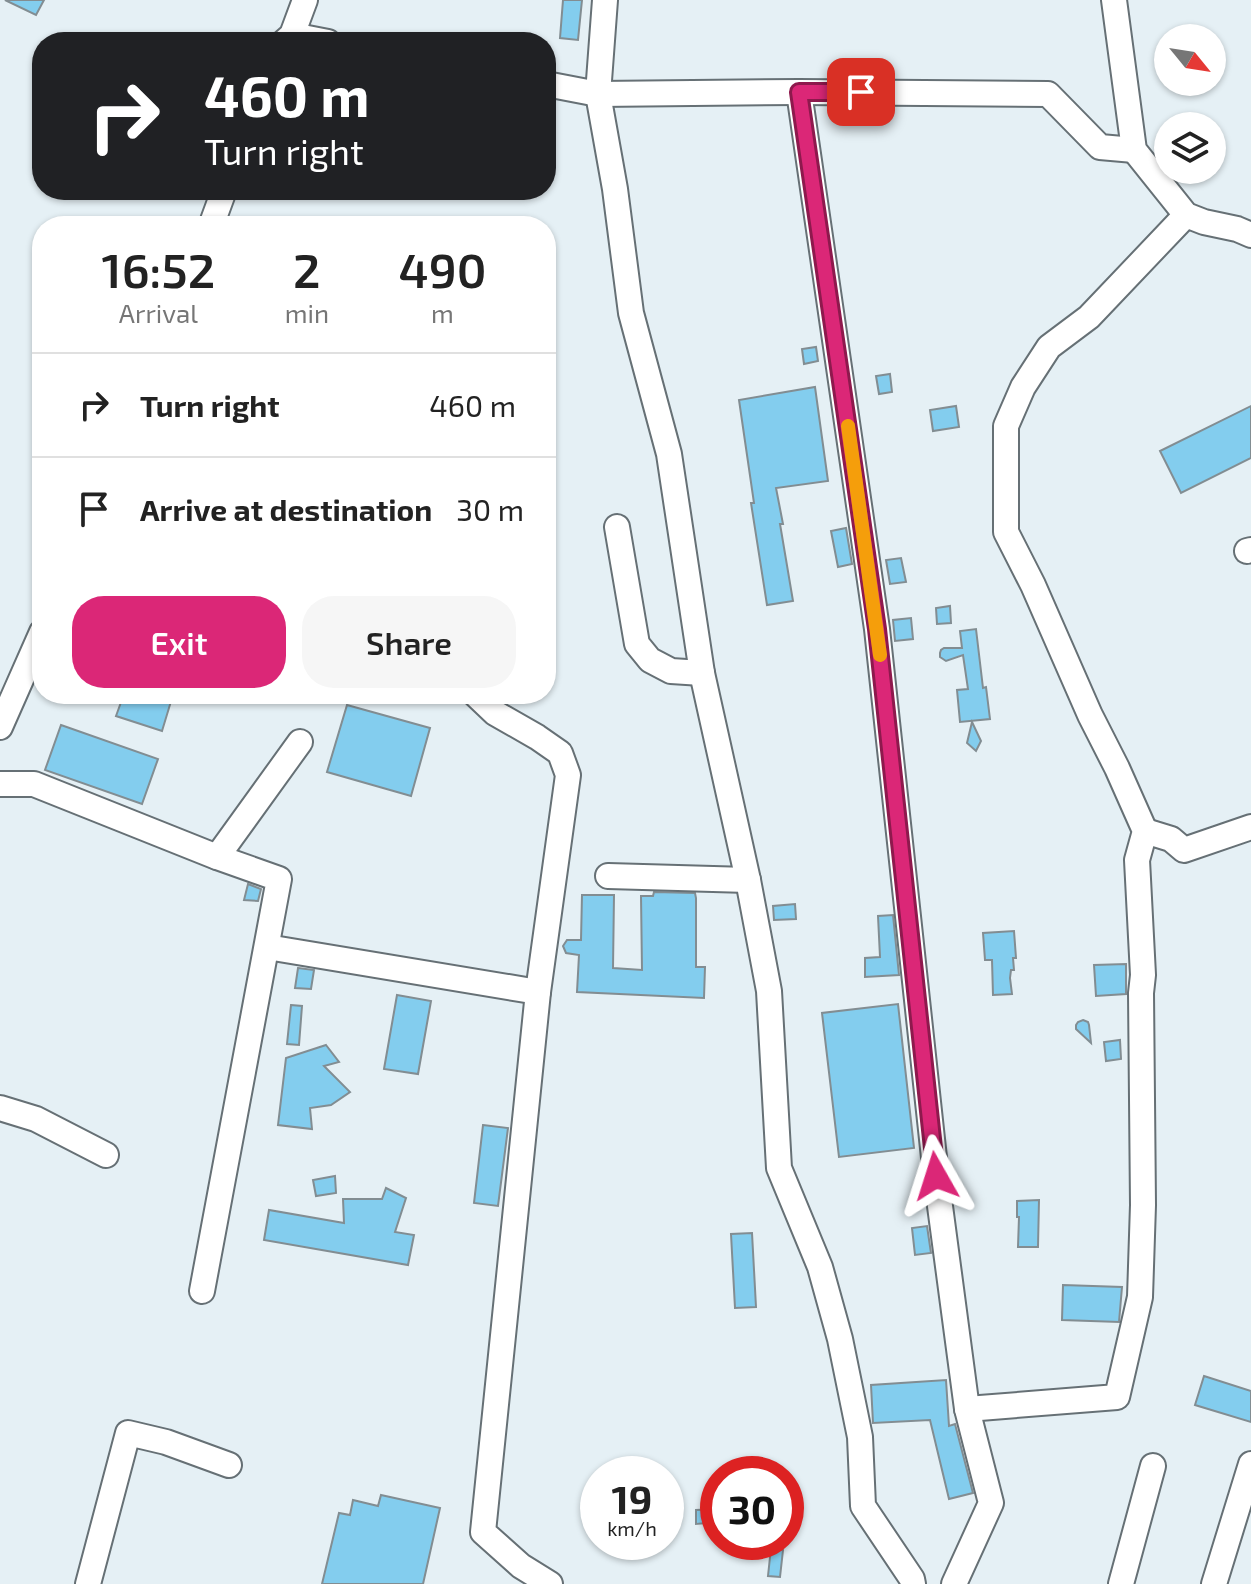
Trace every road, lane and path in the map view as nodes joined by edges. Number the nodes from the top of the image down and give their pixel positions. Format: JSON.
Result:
{"nodes":[{"id":1,"x":305,"y":0,"type":"edge"},
{"id":2,"x":605,"y":0,"type":"edge"},
{"id":3,"x":1114,"y":0,"type":"edge"},
{"id":4,"x":291,"y":32,"type":"edge"},
{"id":5,"x":556,"y":86,"type":"edge"},
{"id":6,"x":799,"y":92,"type":"junction"},
{"id":7,"x":598,"y":94,"type":"junction"},
{"id":8,"x":1134,"y":150,"type":"junction"},
{"id":9,"x":1186,"y":215,"type":"junction"},
{"id":10,"x":1251,"y":235,"type":"edge"},
{"id":11,"x":617,"y":527,"type":"dead end"},
{"id":12,"x":32,"y":655,"type":"edge"},
{"id":13,"x":702,"y":673,"type":"junction"},
{"id":14,"x":486,"y":704,"type":"edge"},
{"id":15,"x":0,"y":727,"type":"edge"},
{"id":16,"x":300,"y":742,"type":"dead end"},
{"id":17,"x":0,"y":784,"type":"edge"},
{"id":18,"x":1251,"y":827,"type":"edge"},
{"id":19,"x":1145,"y":831,"type":"junction"},
{"id":20,"x":217,"y":857,"type":"junction"},
{"id":21,"x":608,"y":876,"type":"dead end"},
{"id":22,"x":748,"y":880,"type":"junction"},
{"id":23,"x":267,"y":947,"type":"junction"},
{"id":24,"x":538,"y":992,"type":"junction"},
{"id":25,"x":0,"y":1108,"type":"edge"},
{"id":26,"x":106,"y":1155,"type":"dead end"},
{"id":27,"x":202,"y":1291,"type":"dead end"},
{"id":28,"x":967,"y":1409,"type":"junction"},
{"id":29,"x":1251,"y":1464,"type":"edge"},
{"id":30,"x":229,"y":1465,"type":"dead end"},
{"id":31,"x":1153,"y":1466,"type":"dead end"},
{"id":32,"x":910,"y":1582,"type":"edge"},
{"id":33,"x":88,"y":1584,"type":"edge"},
{"id":34,"x":550,"y":1584,"type":"edge"},
{"id":35,"x":954,"y":1584,"type":"edge"},
{"id":36,"x":1121,"y":1584,"type":"edge"},
{"id":37,"x":1214,"y":1584,"type":"edge"}],
"edges":[{"from":1,"to":4,"type":"street"},
{"from":2,"to":7,"type":"street"},
{"from":3,"to":8,"type":"street"},
{"from":5,"to":7,"type":"street"},
{"from":6,"to":7,"type":"street"},
{"from":6,"to":8,"type":"street"},
{"from":6,"to":28,"type":"street"},
{"from":7,"to":13,"type":"street"},
{"from":8,"to":9,"type":"street"},
{"from":9,"to":10,"type":"street"},
{"from":9,"to":19,"type":"street"},
{"from":11,"to":13,"type":"street"},
{"from":12,"to":15,"type":"street"},
{"from":13,"to":22,"type":"street"},
{"from":14,"to":24,"type":"street"},
{"from":16,"to":20,"type":"street"},
{"from":17,"to":20,"type":"street"},
{"from":18,"to":19,"type":"street"},
{"from":19,"to":28,"type":"street"},
{"from":20,"to":23,"type":"street"},
{"from":21,"to":22,"type":"street"},
{"from":22,"to":32,"type":"street"},
{"from":23,"to":24,"type":"street"},
{"from":23,"to":27,"type":"street"},
{"from":24,"to":34,"type":"street"},
{"from":25,"to":26,"type":"street"},
{"from":28,"to":35,"type":"street"},
{"from":29,"to":37,"type":"street"},
{"from":30,"to":33,"type":"street"},
{"from":31,"to":36,"type":"street"}]}
